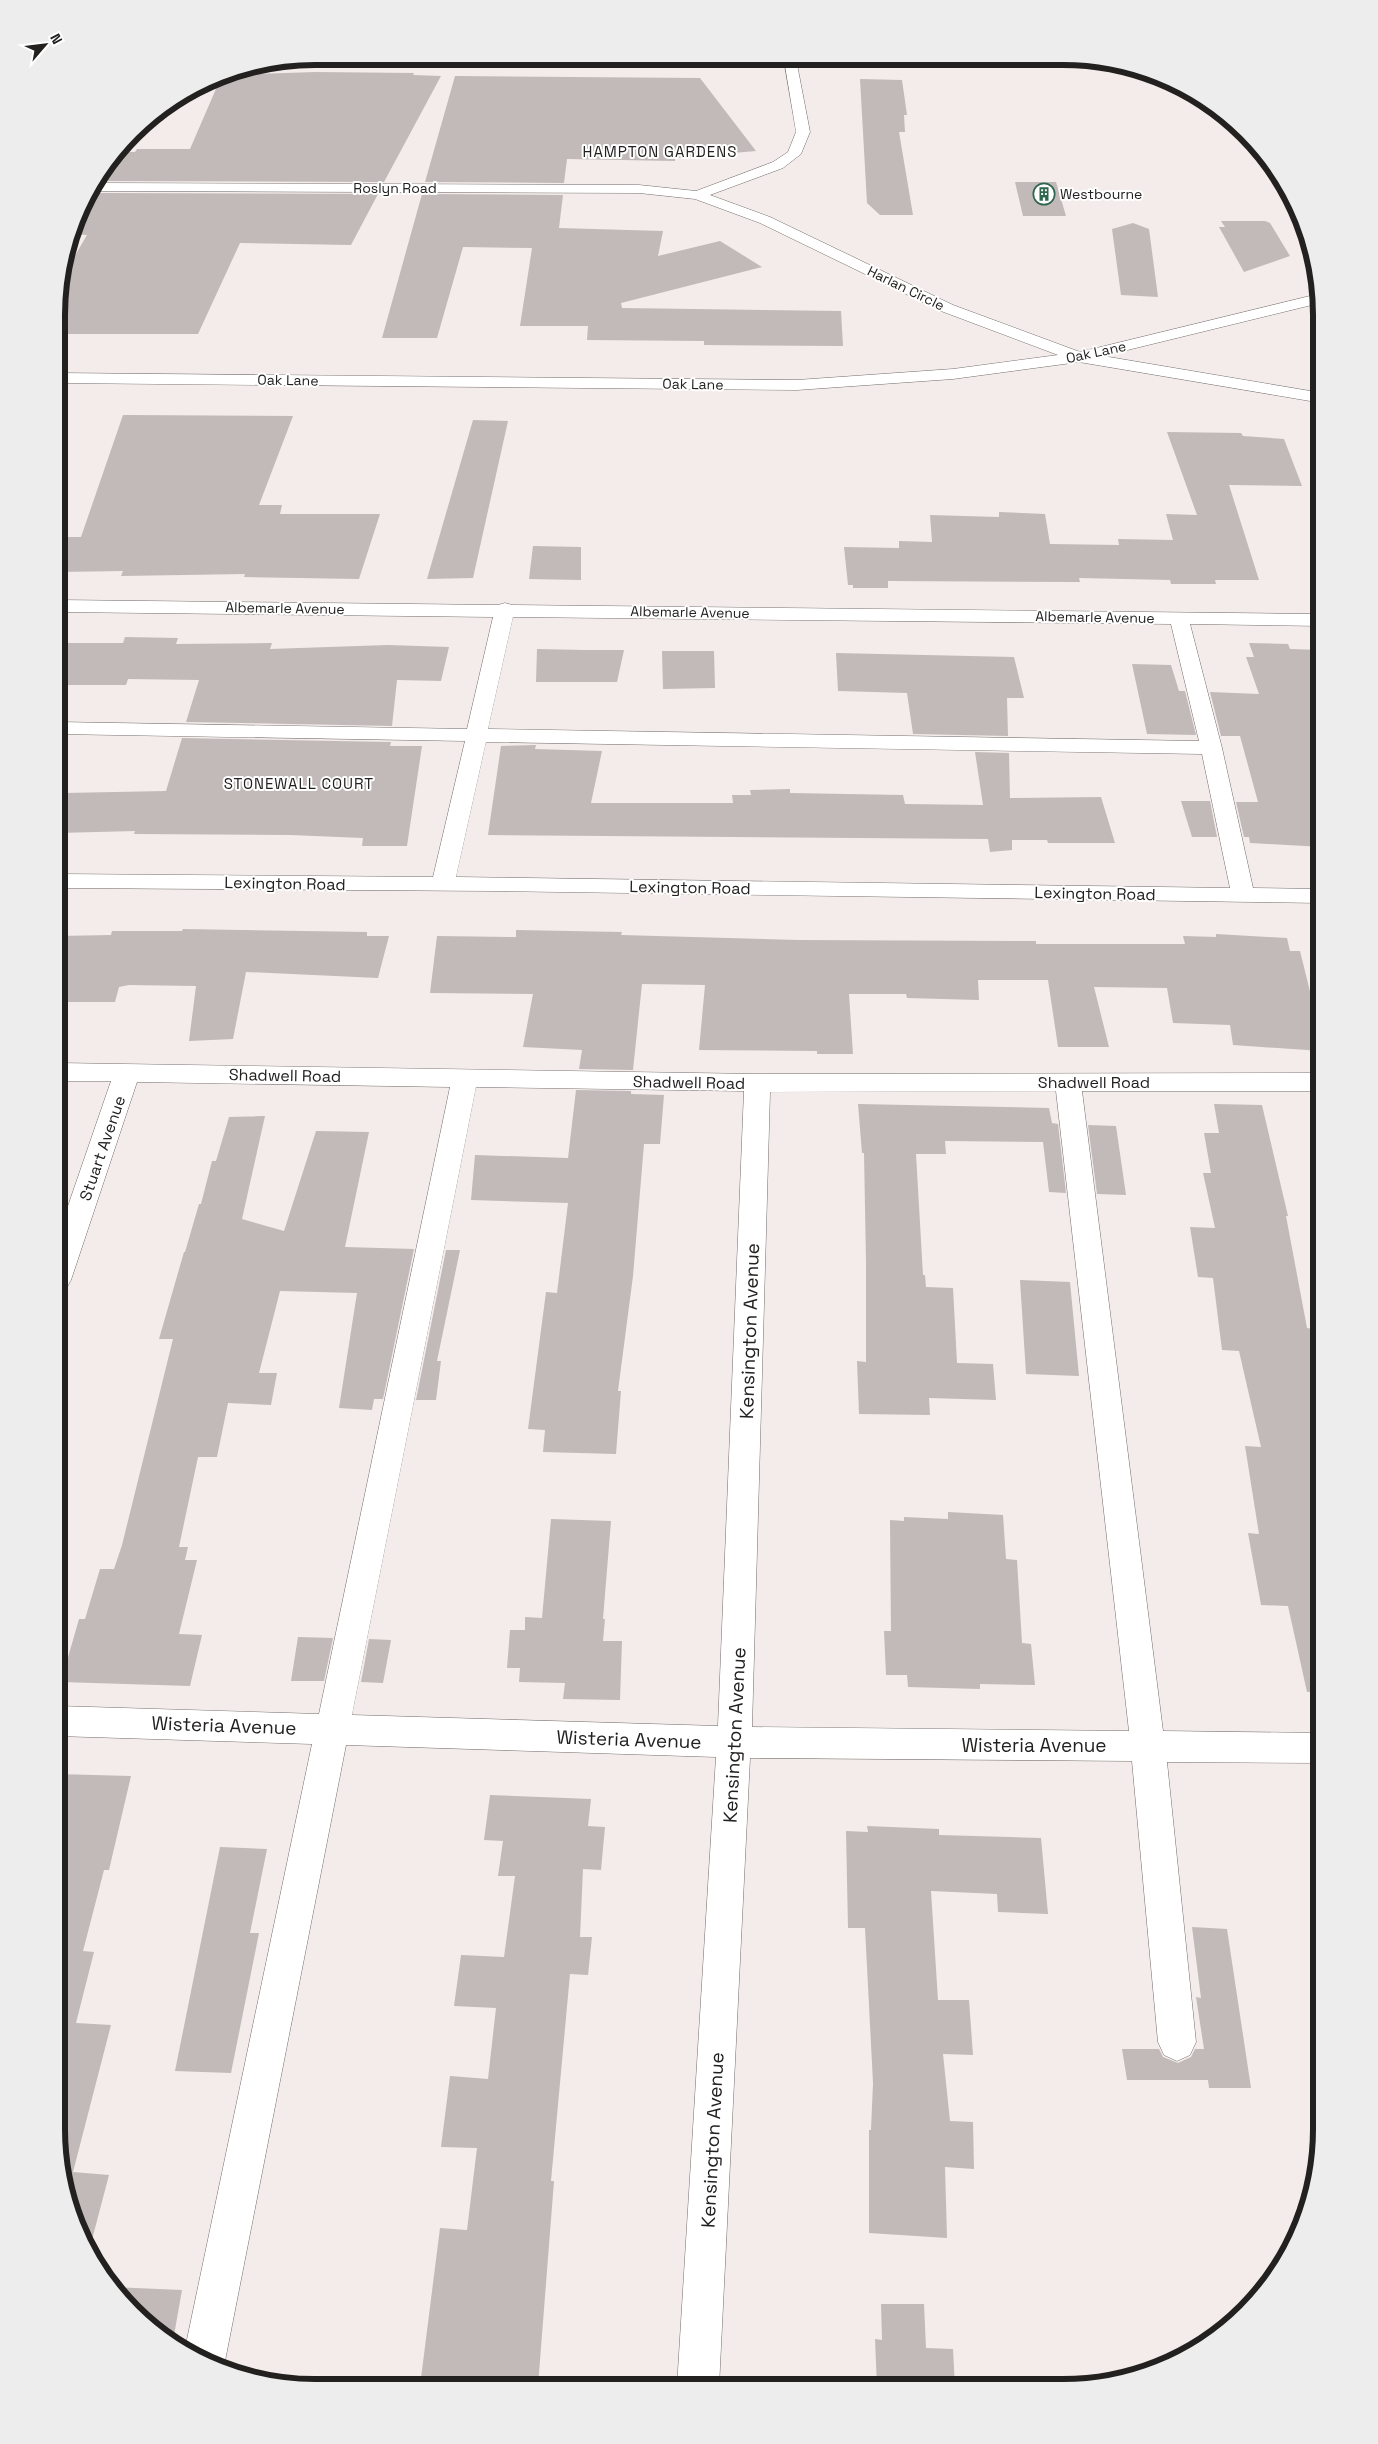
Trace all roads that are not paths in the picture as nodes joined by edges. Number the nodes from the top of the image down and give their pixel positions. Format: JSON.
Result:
{"nodes":[{"id":1,"x":791,"y":65,"type":"edge"},
{"id":2,"x":100,"y":187,"type":"edge"},
{"id":3,"x":697,"y":195,"type":"junction"},
{"id":4,"x":1312,"y":301,"type":"edge"},
{"id":5,"x":1079,"y":357,"type":"junction"},
{"id":6,"x":65,"y":378,"type":"edge"},
{"id":7,"x":1313,"y":396,"type":"edge"},
{"id":8,"x":65,"y":606,"type":"edge"},
{"id":9,"x":505,"y":609,"type":"junction"},
{"id":10,"x":1179,"y":618,"type":"junction"},
{"id":11,"x":1313,"y":620,"type":"edge"},
{"id":12,"x":65,"y":728,"type":"edge"},
{"id":13,"x":476,"y":734,"type":"junction"},
{"id":14,"x":1211,"y":748,"type":"junction"},
{"id":15,"x":65,"y":880,"type":"edge"},
{"id":16,"x":443,"y":884,"type":"junction"},
{"id":17,"x":1243,"y":895,"type":"junction"},
{"id":18,"x":1313,"y":896,"type":"edge"},
{"id":19,"x":65,"y":1072,"type":"edge"},
{"id":20,"x":127,"y":1073,"type":"junction"},
{"id":21,"x":465,"y":1078,"type":"junction"},
{"id":22,"x":1068,"y":1082,"type":"junction"},
{"id":23,"x":1313,"y":1082,"type":"edge"},
{"id":24,"x":757,"y":1083,"type":"junction"},
{"id":25,"x":65,"y":1256,"type":"edge"},
{"id":26,"x":65,"y":1721,"type":"edge"},
{"id":27,"x":333,"y":1728,"type":"junction"},
{"id":28,"x":734,"y":1742,"type":"junction"},
{"id":29,"x":1148,"y":1745,"type":"junction"},
{"id":30,"x":1313,"y":1748,"type":"edge"},
{"id":31,"x":1177,"y":2042,"type":"dead end"},
{"id":32,"x":205,"y":2354,"type":"edge"},
{"id":33,"x":698,"y":2379,"type":"edge"}],
"edges":[{"from":1,"to":3,"type":"street"},
{"from":2,"to":3,"type":"street","name":"Roslyn Road"},
{"from":3,"to":5,"type":"street","name":"Harlan Circle"},
{"from":4,"to":5,"type":"street","name":"Oak Lane"},
{"from":5,"to":6,"type":"street","name":"Oak Lane"},
{"from":5,"to":7,"type":"street","name":"Harlan Circle"},
{"from":8,"to":9,"type":"street","name":"Albemarle Avenue"},
{"from":9,"to":10,"type":"street","name":"Albemarle Avenue"},
{"from":9,"to":13,"type":"street"},
{"from":10,"to":11,"type":"street","name":"Albemarle Avenue"},
{"from":10,"to":14,"type":"street"},
{"from":12,"to":13,"type":"street"},
{"from":13,"to":14,"type":"street"},
{"from":13,"to":16,"type":"street"},
{"from":14,"to":17,"type":"street"},
{"from":15,"to":16,"type":"street","name":"Lexington Road"},
{"from":16,"to":17,"type":"street","name":"Lexington Road"},
{"from":17,"to":18,"type":"street","name":"Lexington Road"},
{"from":19,"to":20,"type":"street","name":"Shadwell Road"},
{"from":20,"to":21,"type":"street","name":"Shadwell Road"},
{"from":20,"to":25,"type":"street","name":"Stuart Avenue"},
{"from":21,"to":24,"type":"street","name":"Shadwell Road"},
{"from":21,"to":27,"type":"street"},
{"from":22,"to":23,"type":"street","name":"Shadwell Road"},
{"from":22,"to":24,"type":"street","name":"Shadwell Road"},
{"from":22,"to":29,"type":"street"},
{"from":24,"to":28,"type":"street","name":"Kensington Avenue"},
{"from":26,"to":27,"type":"street","name":"Wisteria Avenue"},
{"from":27,"to":28,"type":"street","name":"Wisteria Avenue"},
{"from":27,"to":32,"type":"street"},
{"from":28,"to":29,"type":"street","name":"Wisteria Avenue"},
{"from":28,"to":33,"type":"street","name":"Kensington Avenue"},
{"from":29,"to":30,"type":"street","name":"Wisteria Avenue"},
{"from":29,"to":31,"type":"street"}]}
